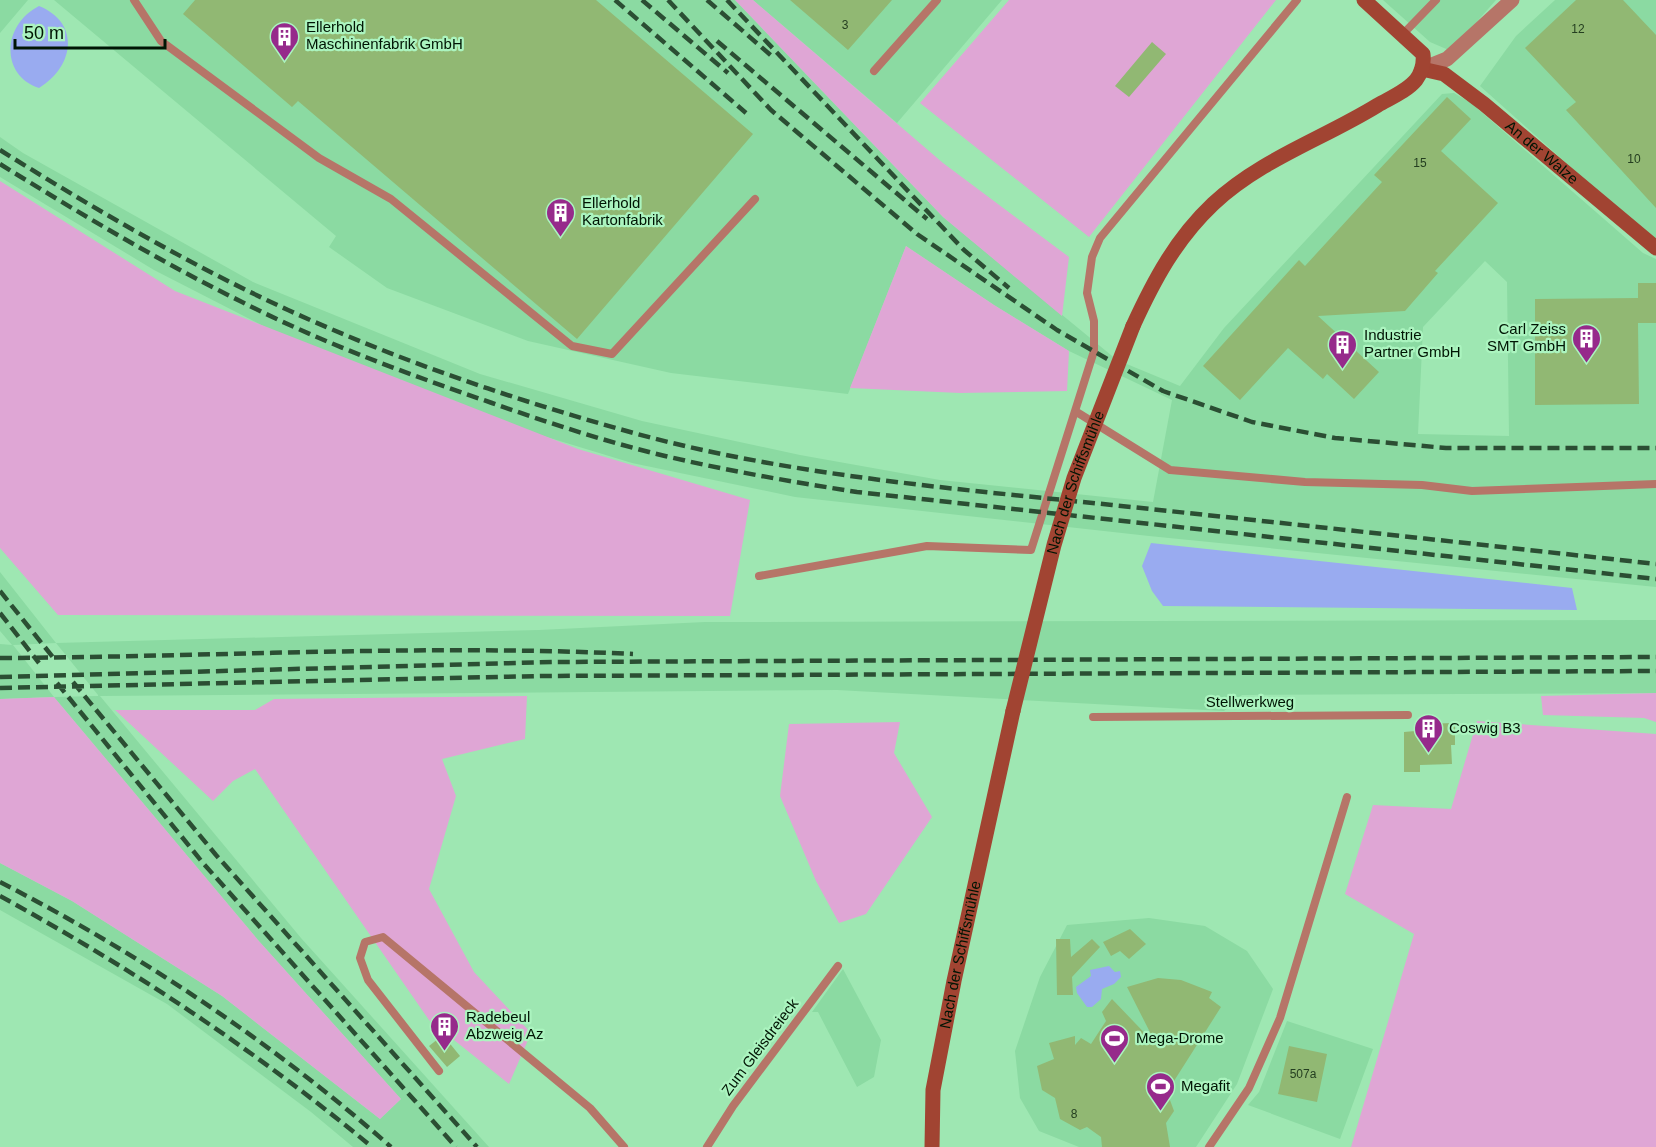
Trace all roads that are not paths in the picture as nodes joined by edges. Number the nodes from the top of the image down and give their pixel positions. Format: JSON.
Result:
{"nodes":[{"id":1,"x":134,"y":0,"type":"edge"},
{"id":2,"x":937,"y":0,"type":"edge"},
{"id":3,"x":1297,"y":0,"type":"edge"},
{"id":4,"x":1364,"y":0,"type":"edge"},
{"id":5,"x":1436,"y":0,"type":"edge"},
{"id":6,"x":1512,"y":0,"type":"edge"},
{"id":7,"x":1403,"y":34,"type":"junction"},
{"id":8,"x":1422,"y":69,"type":"junction"},
{"id":9,"x":874,"y":71,"type":"dead end"},
{"id":10,"x":754,"y":199,"type":"dead end"},
{"id":11,"x":1656,"y":248,"type":"edge"},
{"id":12,"x":1075,"y":411,"type":"junction"},
{"id":13,"x":1656,"y":484,"type":"edge"},
{"id":14,"x":759,"y":576,"type":"dead end"},
{"id":15,"x":1408,"y":716,"type":"dead end"},
{"id":16,"x":1093,"y":717,"type":"dead end"},
{"id":17,"x":1347,"y":797,"type":"dead end"},
{"id":18,"x":838,"y":966,"type":"dead end"},
{"id":19,"x":439,"y":1071,"type":"dead end"},
{"id":20,"x":624,"y":1147,"type":"edge"},
{"id":21,"x":707,"y":1147,"type":"edge"},
{"id":22,"x":932,"y":1147,"type":"edge"},
{"id":23,"x":1209,"y":1147,"type":"edge"}],
"edges":[{"from":1,"to":10,"type":"lane"},
{"from":2,"to":9,"type":"lane"},
{"from":3,"to":12,"type":"lane","name":"Nach der Schiffsmühle"},
{"from":4,"to":7,"type":"street"},
{"from":5,"to":7,"type":"lane"},
{"from":6,"to":8,"type":"street","name":"Nach der Schiffsmühle"},
{"from":7,"to":8,"type":"street"},
{"from":8,"to":11,"type":"street","name":"An der Walze"},
{"from":8,"to":22,"type":"street","name":"Nach der Schiffsmühle","bridge":true},
{"from":12,"to":13,"type":"lane"},
{"from":12,"to":14,"type":"lane","name":"Nach der Schiffsmühle"},
{"from":15,"to":16,"type":"lane","name":"Stellwerkweg"},
{"from":17,"to":23,"type":"lane"},
{"from":18,"to":21,"type":"lane","name":"Zum Gleisdreieck"},
{"from":19,"to":20,"type":"lane"}]}
